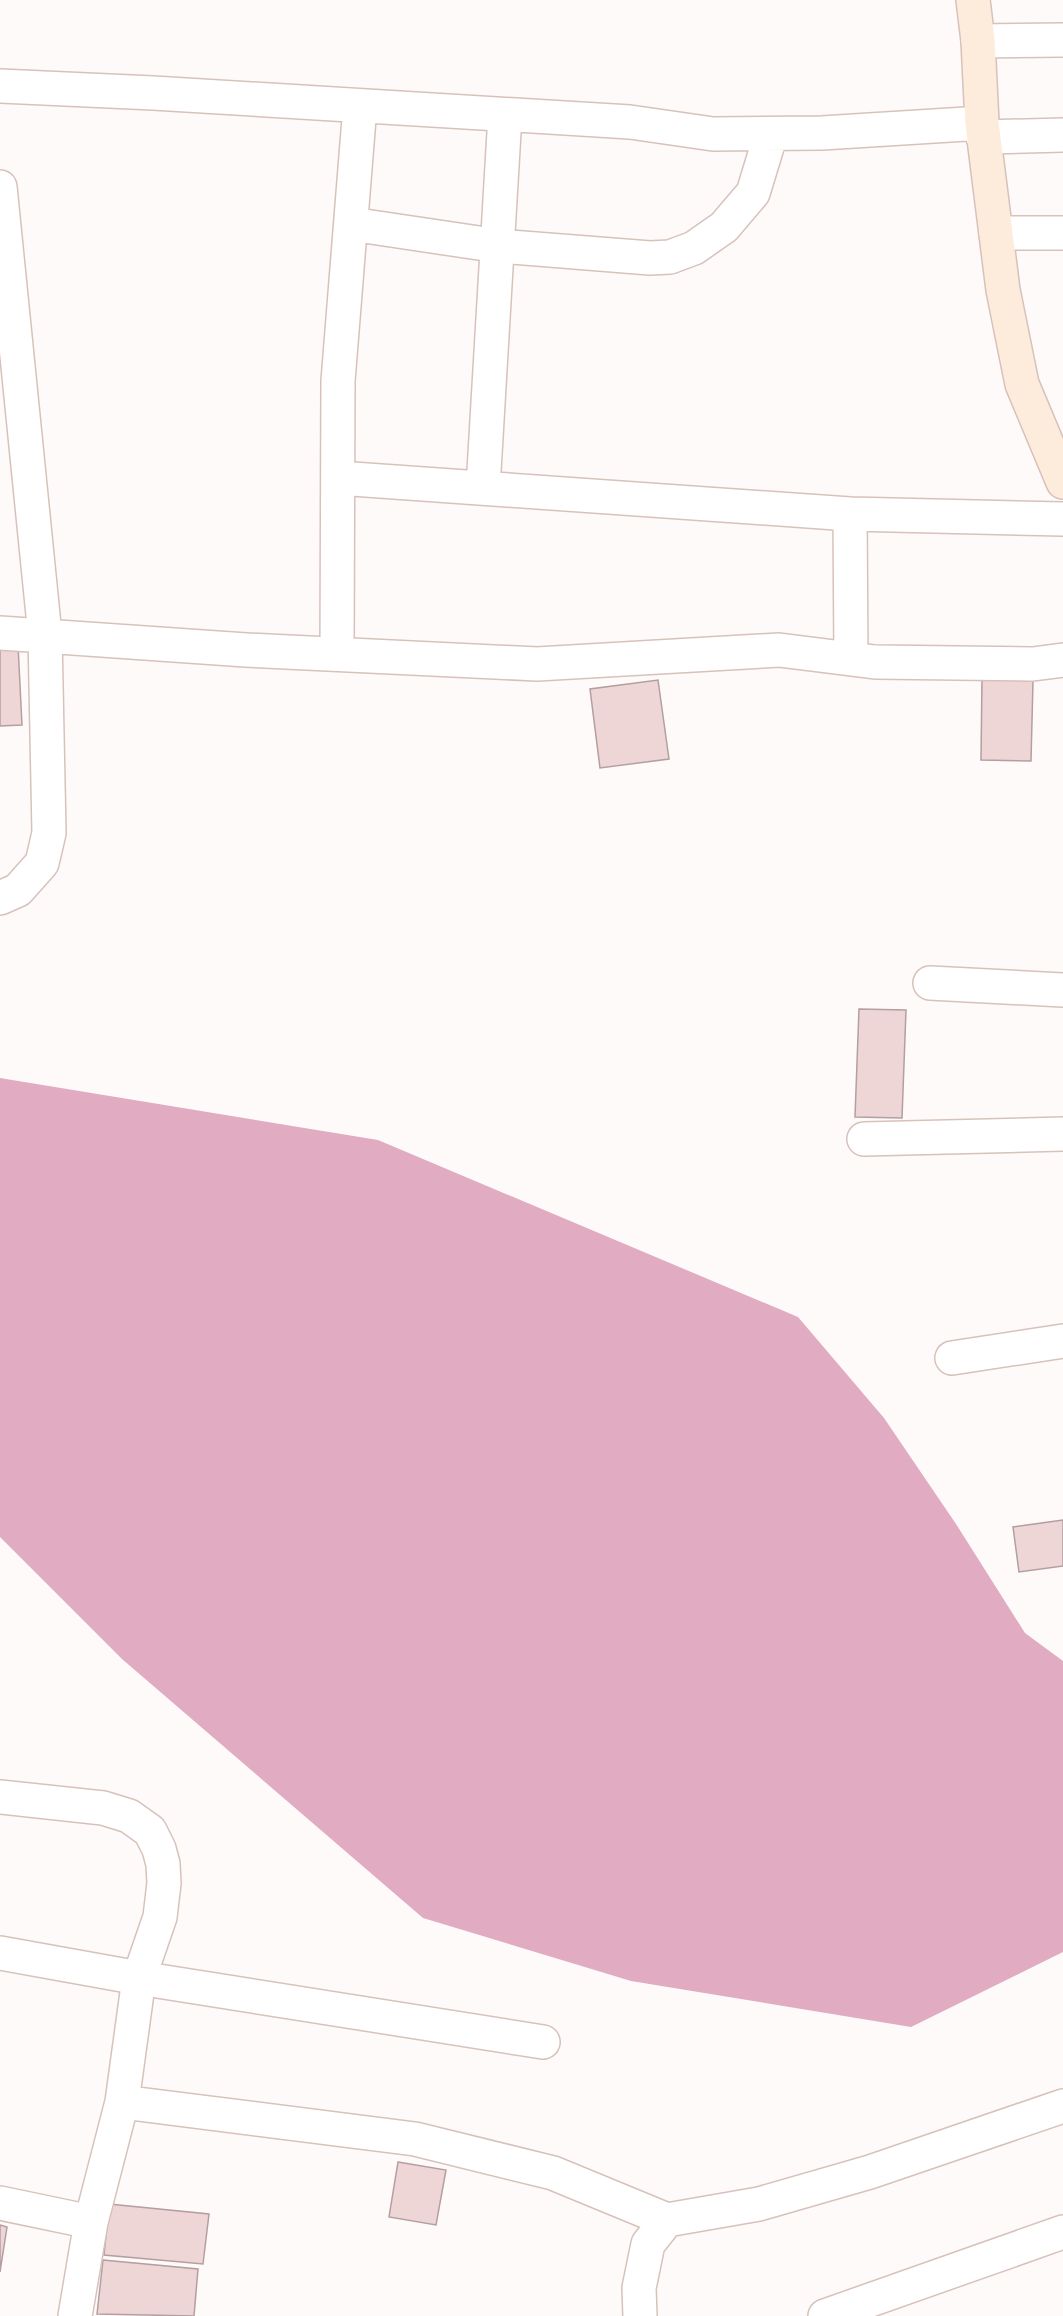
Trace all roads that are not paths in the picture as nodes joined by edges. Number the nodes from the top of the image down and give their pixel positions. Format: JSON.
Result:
{"nodes":[{"id":1,"x":973,"y":0,"type":"edge"},
{"id":2,"x":1063,"y":40,"type":"edge"},
{"id":3,"x":978,"y":41,"type":"junction"},
{"id":4,"x":0,"y":86,"type":"edge"},
{"id":5,"x":360,"y":106,"type":"junction"},
{"id":6,"x":505,"y":115,"type":"junction"},
{"id":7,"x":983,"y":130,"type":"junction"},
{"id":8,"x":771,"y":134,"type":"junction"},
{"id":9,"x":1063,"y":135,"type":"edge"},
{"id":10,"x":0,"y":187,"type":"edge"},
{"id":11,"x":351,"y":224,"type":"junction"},
{"id":12,"x":996,"y":233,"type":"junction"},
{"id":13,"x":1063,"y":233,"type":"edge"},
{"id":14,"x":499,"y":246,"type":"junction"},
{"id":15,"x":13,"y":435,"type":"edge"},
{"id":16,"x":1062,"y":475,"type":"edge"},
{"id":17,"x":338,"y":478,"type":"junction"},
{"id":18,"x":483,"y":488,"type":"junction"},
{"id":19,"x":850,"y":514,"type":"junction"},
{"id":20,"x":1063,"y":519,"type":"edge"},
{"id":21,"x":0,"y":633,"type":"edge"},
{"id":22,"x":45,"y":635,"type":"junction"},
{"id":23,"x":337,"y":654,"type":"junction"},
{"id":24,"x":851,"y":659,"type":"junction"},
{"id":25,"x":1063,"y":660,"type":"edge"},
{"id":26,"x":0,"y":898,"type":"edge"},
{"id":27,"x":930,"y":983,"type":"dead end"},
{"id":28,"x":1063,"y":990,"type":"edge"},
{"id":29,"x":1063,"y":1134,"type":"edge"},
{"id":30,"x":864,"y":1140,"type":"dead end"},
{"id":31,"x":1063,"y":1341,"type":"edge"},
{"id":32,"x":952,"y":1358,"type":"dead end"},
{"id":33,"x":0,"y":1797,"type":"edge"},
{"id":34,"x":0,"y":1953,"type":"edge"},
{"id":35,"x":139,"y":1978,"type":"junction"},
{"id":36,"x":543,"y":2042,"type":"dead end"},
{"id":37,"x":122,"y":2102,"type":"junction"},
{"id":38,"x":1063,"y":2106,"type":"edge"},
{"id":39,"x":0,"y":2203,"type":"edge"},
{"id":40,"x":667,"y":2220,"type":"junction"},
{"id":41,"x":91,"y":2222,"type":"junction"},
{"id":42,"x":1063,"y":2232,"type":"edge"},
{"id":43,"x":75,"y":2316,"type":"edge"},
{"id":44,"x":639,"y":2316,"type":"edge"},
{"id":45,"x":825,"y":2316,"type":"edge"}],
"edges":[{"from":1,"to":3,"type":"main road"},
{"from":2,"to":3,"type":"street"},
{"from":3,"to":7,"type":"main road"},
{"from":4,"to":5,"type":"street"},
{"from":5,"to":6,"type":"street"},
{"from":5,"to":11,"type":"street"},
{"from":6,"to":8,"type":"street"},
{"from":6,"to":14,"type":"street"},
{"from":7,"to":8,"type":"street"},
{"from":7,"to":9,"type":"street"},
{"from":7,"to":12,"type":"main road"},
{"from":8,"to":14,"type":"street"},
{"from":10,"to":15,"type":"street"},
{"from":11,"to":14,"type":"street"},
{"from":11,"to":17,"type":"street"},
{"from":12,"to":13,"type":"street"},
{"from":12,"to":16,"type":"main road"},
{"from":14,"to":18,"type":"street"},
{"from":15,"to":22,"type":"street"},
{"from":17,"to":18,"type":"street"},
{"from":17,"to":23,"type":"street"},
{"from":18,"to":19,"type":"street"},
{"from":19,"to":20,"type":"street"},
{"from":19,"to":24,"type":"street"},
{"from":21,"to":22,"type":"street"},
{"from":22,"to":23,"type":"street"},
{"from":22,"to":26,"type":"street"},
{"from":23,"to":24,"type":"street"},
{"from":24,"to":25,"type":"street"},
{"from":27,"to":28,"type":"street"},
{"from":29,"to":30,"type":"street"},
{"from":31,"to":32,"type":"street"},
{"from":33,"to":35,"type":"street"},
{"from":34,"to":35,"type":"street"},
{"from":35,"to":36,"type":"street"},
{"from":35,"to":37,"type":"street"},
{"from":37,"to":40,"type":"street"},
{"from":37,"to":41,"type":"street"},
{"from":38,"to":40,"type":"street"},
{"from":39,"to":41,"type":"street"},
{"from":40,"to":44,"type":"street"},
{"from":41,"to":43,"type":"street"},
{"from":42,"to":45,"type":"street"}]}
